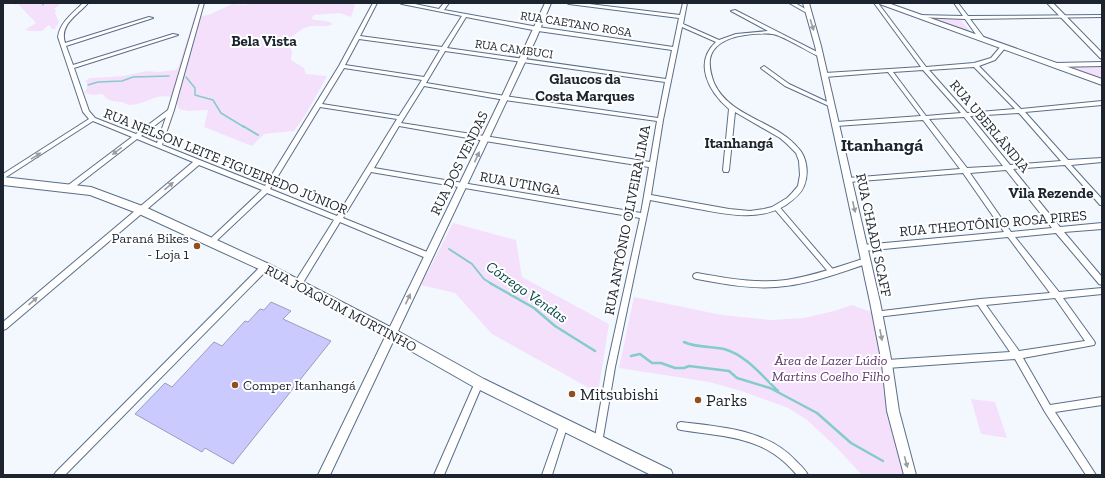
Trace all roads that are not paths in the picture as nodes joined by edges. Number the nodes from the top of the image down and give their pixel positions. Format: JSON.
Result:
{"nodes":[{"id":1,"x":86,"y":3,"type":"edge"},
{"id":2,"x":202,"y":3,"type":"edge"},
{"id":3,"x":375,"y":3,"type":"edge"},
{"id":4,"x":402,"y":3,"type":"edge"},
{"id":5,"x":447,"y":3,"type":"edge"},
{"id":6,"x":548,"y":3,"type":"edge"},
{"id":7,"x":569,"y":3,"type":"edge"},
{"id":8,"x":685,"y":3,"type":"edge"},
{"id":9,"x":791,"y":3,"type":"edge"},
{"id":10,"x":806,"y":3,"type":"edge"},
{"id":11,"x":876,"y":3,"type":"edge"},
{"id":12,"x":881,"y":3,"type":"edge"},
{"id":13,"x":956,"y":3,"type":"edge"},
{"id":14,"x":1050,"y":3,"type":"edge"},
{"id":15,"x":441,"y":10,"type":"junction"},
{"id":16,"x":733,"y":11,"type":"dead end"},
{"id":17,"x":807,"y":11,"type":"junction"},
{"id":18,"x":465,"y":15,"type":"junction"},
{"id":19,"x":917,"y":16,"type":"junction"},
{"id":20,"x":1063,"y":16,"type":"junction"},
{"id":21,"x":1102,"y":16,"type":"edge"},
{"id":22,"x":682,"y":17,"type":"junction"},
{"id":23,"x":151,"y":18,"type":"dead end"},
{"id":24,"x":967,"y":18,"type":"junction"},
{"id":25,"x":681,"y":25,"type":"junction"},
{"id":26,"x":538,"y":29,"type":"junction"},
{"id":27,"x":772,"y":32,"type":"junction"},
{"id":28,"x":175,"y":36,"type":"dead end"},
{"id":29,"x":358,"y":37,"type":"junction"},
{"id":30,"x":982,"y":39,"type":"junction"},
{"id":31,"x":719,"y":42,"type":"junction"},
{"id":32,"x":63,"y":45,"type":"junction"},
{"id":33,"x":1003,"y":47,"type":"junction"},
{"id":34,"x":445,"y":49,"type":"junction"},
{"id":35,"x":676,"y":49,"type":"junction"},
{"id":36,"x":820,"y":55,"type":"junction"},
{"id":37,"x":1102,"y":57,"type":"edge"},
{"id":38,"x":522,"y":60,"type":"junction"},
{"id":39,"x":1102,"y":64,"type":"edge"},
{"id":40,"x":975,"y":65,"type":"junction"},
{"id":41,"x":1055,"y":65,"type":"junction"},
{"id":42,"x":342,"y":66,"type":"junction"},
{"id":43,"x":70,"y":67,"type":"junction"},
{"id":44,"x":764,"y":68,"type":"dead end"},
{"id":45,"x":926,"y":69,"type":"junction"},
{"id":46,"x":889,"y":70,"type":"junction"},
{"id":47,"x":825,"y":75,"type":"junction"},
{"id":48,"x":668,"y":81,"type":"junction"},
{"id":49,"x":424,"y":82,"type":"junction"},
{"id":50,"x":1102,"y":82,"type":"edge"},
{"id":51,"x":505,"y":98,"type":"junction"},
{"id":52,"x":1102,"y":103,"type":"edge"},
{"id":53,"x":319,"y":105,"type":"junction"},
{"id":54,"x":831,"y":105,"type":"junction"},
{"id":55,"x":732,"y":108,"type":"junction"},
{"id":56,"x":171,"y":110,"type":"junction"},
{"id":57,"x":1020,"y":111,"type":"junction"},
{"id":58,"x":966,"y":115,"type":"junction"},
{"id":59,"x":402,"y":118,"type":"junction"},
{"id":60,"x":924,"y":118,"type":"junction"},
{"id":61,"x":93,"y":120,"type":"junction"},
{"id":62,"x":660,"y":120,"type":"junction"},
{"id":63,"x":397,"y":124,"type":"junction"},
{"id":64,"x":836,"y":124,"type":"junction"},
{"id":65,"x":135,"y":137,"type":"junction"},
{"id":66,"x":485,"y":139,"type":"junction"},
{"id":67,"x":159,"y":146,"type":"junction"},
{"id":68,"x":1102,"y":160,"type":"edge"},
{"id":69,"x":198,"y":162,"type":"junction"},
{"id":70,"x":1068,"y":163,"type":"junction"},
{"id":71,"x":653,"y":165,"type":"junction"},
{"id":72,"x":1009,"y":168,"type":"junction"},
{"id":73,"x":369,"y":169,"type":"junction"},
{"id":74,"x":726,"y":170,"type":"dead end"},
{"id":75,"x":965,"y":171,"type":"junction"},
{"id":76,"x":3,"y":177,"type":"edge"},
{"id":77,"x":848,"y":180,"type":"junction"},
{"id":78,"x":3,"y":181,"type":"edge"},
{"id":79,"x":463,"y":186,"type":"junction"},
{"id":80,"x":69,"y":188,"type":"junction"},
{"id":81,"x":266,"y":190,"type":"junction"},
{"id":82,"x":647,"y":197,"type":"junction"},
{"id":83,"x":1102,"y":203,"type":"edge"},
{"id":84,"x":777,"y":208,"type":"junction"},
{"id":85,"x":141,"y":210,"type":"junction"},
{"id":86,"x":644,"y":216,"type":"junction"},
{"id":87,"x":337,"y":220,"type":"junction"},
{"id":88,"x":1102,"y":226,"type":"edge"},
{"id":89,"x":1058,"y":230,"type":"junction"},
{"id":90,"x":1009,"y":234,"type":"junction"},
{"id":91,"x":212,"y":242,"type":"junction"},
{"id":92,"x":863,"y":248,"type":"junction"},
{"id":93,"x":429,"y":256,"type":"junction"},
{"id":94,"x":866,"y":261,"type":"junction"},
{"id":95,"x":265,"y":267,"type":"junction"},
{"id":96,"x":831,"y":271,"type":"junction"},
{"id":97,"x":698,"y":276,"type":"dead end"},
{"id":98,"x":1102,"y":282,"type":"edge"},
{"id":99,"x":298,"y":284,"type":"junction"},
{"id":100,"x":1102,"y":291,"type":"edge"},
{"id":101,"x":1056,"y":294,"type":"junction"},
{"id":102,"x":980,"y":302,"type":"junction"},
{"id":103,"x":876,"y":314,"type":"junction"},
{"id":104,"x":3,"y":327,"type":"edge"},
{"id":105,"x":392,"y":334,"type":"junction"},
{"id":106,"x":1017,"y":355,"type":"junction"},
{"id":107,"x":887,"y":364,"type":"junction"},
{"id":108,"x":479,"y":384,"type":"junction"},
{"id":109,"x":1102,"y":401,"type":"edge"},
{"id":110,"x":1048,"y":409,"type":"junction"},
{"id":111,"x":564,"y":424,"type":"junction"},
{"id":112,"x":681,"y":426,"type":"dead end"},
{"id":113,"x":598,"y":443,"type":"junction"},
{"id":114,"x":59,"y":475,"type":"edge"},
{"id":115,"x":324,"y":475,"type":"edge"},
{"id":116,"x":439,"y":475,"type":"edge"},
{"id":117,"x":547,"y":475,"type":"edge"},
{"id":118,"x":666,"y":475,"type":"edge"},
{"id":119,"x":803,"y":475,"type":"edge"},
{"id":120,"x":910,"y":475,"type":"edge"},
{"id":121,"x":1091,"y":475,"type":"edge"}],
"edges":[{"from":1,"to":32,"type":"street","name":"RUA NELSON LEITE FIGUEIREDO JÚNIOR"},
{"from":2,"to":56,"type":"street"},
{"from":3,"to":29,"type":"street"},
{"from":4,"to":15,"type":"street","name":"RUA CAETANO ROSA"},
{"from":5,"to":15,"type":"street"},
{"from":6,"to":26,"type":"street","name":"RUA DOS VENDAS"},
{"from":7,"to":22,"type":"street"},
{"from":8,"to":22,"type":"street","name":"RUA ANTÔNIO OLIVEIRA LIMA"},
{"from":9,"to":17,"type":"street"},
{"from":10,"to":17,"type":"street","name":"RUA CHAADI SCAFF"},
{"from":11,"to":45,"type":"street","name":"RUA UBERLÂNDIA"},
{"from":12,"to":19,"type":"main road"},
{"from":13,"to":24,"type":"street"},
{"from":14,"to":20,"type":"street"},
{"from":15,"to":18,"type":"street","name":"RUA CAETANO ROSA"},
{"from":16,"to":27,"type":"street"},
{"from":17,"to":36,"type":"street","name":"RUA CHAADI SCAFF","one_way":true},
{"from":18,"to":26,"type":"street","name":"RUA CAETANO ROSA"},
{"from":18,"to":34,"type":"street"},
{"from":19,"to":24,"type":"street"},
{"from":19,"to":30,"type":"main road"},
{"from":20,"to":21,"type":"street"},
{"from":20,"to":24,"type":"street"},
{"from":20,"to":37,"type":"street"},
{"from":22,"to":25,"type":"street","name":"RUA ANTÔNIO OLIVEIRA LIMA"},
{"from":23,"to":32,"type":"street"},
{"from":24,"to":30,"type":"street"},
{"from":25,"to":31,"type":"street"},
{"from":25,"to":35,"type":"street","name":"RUA ANTÔNIO OLIVEIRA LIMA"},
{"from":26,"to":35,"type":"street","name":"RUA CAETANO ROSA"},
{"from":26,"to":38,"type":"street","name":"RUA DOS VENDAS"},
{"from":27,"to":31,"type":"street"},
{"from":27,"to":36,"type":"street"},
{"from":28,"to":43,"type":"street"},
{"from":29,"to":34,"type":"street","name":"RUA CAMBUCI"},
{"from":29,"to":42,"type":"street"},
{"from":30,"to":33,"type":"main road"},
{"from":31,"to":55,"type":"street"},
{"from":32,"to":43,"type":"street","name":"RUA NELSON LEITE FIGUEIREDO JÚNIOR"},
{"from":33,"to":40,"type":"street"},
{"from":33,"to":41,"type":"main road"},
{"from":34,"to":38,"type":"street","name":"RUA CAMBUCI"},
{"from":34,"to":49,"type":"street"},
{"from":35,"to":48,"type":"street","name":"RUA ANTÔNIO OLIVEIRA LIMA"},
{"from":36,"to":47,"type":"street","name":"RUA CHAADI SCAFF"},
{"from":38,"to":48,"type":"street","name":"RUA CAMBUCI"},
{"from":38,"to":51,"type":"street","name":"RUA DOS VENDAS"},
{"from":39,"to":41,"type":"street"},
{"from":40,"to":45,"type":"street"},
{"from":40,"to":57,"type":"street"},
{"from":41,"to":50,"type":"main road"},
{"from":42,"to":49,"type":"street"},
{"from":42,"to":53,"type":"street"},
{"from":43,"to":61,"type":"street","name":"RUA NELSON LEITE FIGUEIREDO JÚNIOR"},
{"from":44,"to":54,"type":"street"},
{"from":45,"to":46,"type":"street"},
{"from":45,"to":58,"type":"street","name":"RUA UBERLÂNDIA"},
{"from":46,"to":47,"type":"street"},
{"from":46,"to":60,"type":"street"},
{"from":47,"to":54,"type":"street","name":"RUA CHAADI SCAFF"},
{"from":48,"to":62,"type":"street","name":"RUA ANTÔNIO OLIVEIRA LIMA"},
{"from":49,"to":51,"type":"street"},
{"from":49,"to":59,"type":"street"},
{"from":51,"to":62,"type":"street"},
{"from":51,"to":66,"type":"street","name":"RUA DOS VENDAS"},
{"from":52,"to":57,"type":"street"},
{"from":53,"to":59,"type":"street"},
{"from":53,"to":81,"type":"street"},
{"from":54,"to":64,"type":"street","name":"RUA CHAADI SCAFF"},
{"from":55,"to":74,"type":"street"},
{"from":55,"to":84,"type":"street"},
{"from":56,"to":65,"type":"street"},
{"from":56,"to":67,"type":"street"},
{"from":57,"to":58,"type":"street"},
{"from":57,"to":70,"type":"street"},
{"from":58,"to":60,"type":"street"},
{"from":58,"to":72,"type":"street","name":"RUA UBERLÂNDIA"},
{"from":59,"to":63,"type":"street"},
{"from":60,"to":64,"type":"street"},
{"from":60,"to":75,"type":"street"},
{"from":61,"to":65,"type":"street","name":"RUA NELSON LEITE FIGUEIREDO JÚNIOR"},
{"from":76,"to":61,"type":"street","one_way":true},
{"from":62,"to":71,"type":"street","name":"RUA ANTÔNIO OLIVEIRA LIMA"},
{"from":63,"to":66,"type":"street"},
{"from":63,"to":73,"type":"street"},
{"from":64,"to":77,"type":"street","name":"RUA CHAADI SCAFF"},
{"from":65,"to":67,"type":"street","name":"RUA NELSON LEITE FIGUEIREDO JÚNIOR"},
{"from":65,"to":80,"type":"street","one_way":true},
{"from":66,"to":71,"type":"street"},
{"from":79,"to":66,"type":"street","name":"RUA DOS VENDAS","one_way":true},
{"from":67,"to":69,"type":"street","name":"RUA NELSON LEITE FIGUEIREDO JÚNIOR"},
{"from":68,"to":70,"type":"street"},
{"from":69,"to":81,"type":"street","name":"RUA NELSON LEITE FIGUEIREDO JÚNIOR"},
{"from":85,"to":69,"type":"street","one_way":true},
{"from":70,"to":72,"type":"street"},
{"from":70,"to":83,"type":"street"},
{"from":71,"to":82,"type":"street","name":"RUA ANTÔNIO OLIVEIRA LIMA"},
{"from":72,"to":75,"type":"street"},
{"from":72,"to":89,"type":"street","name":"RUA UBERLÂNDIA"},
{"from":73,"to":79,"type":"street","name":"RUA UTINGA"},
{"from":73,"to":87,"type":"street"},
{"from":75,"to":77,"type":"street"},
{"from":75,"to":90,"type":"street"},
{"from":77,"to":92,"type":"street","name":"RUA CHAADI SCAFF","one_way":true},
{"from":78,"to":80,"type":"main road","name":"RUA JOAQUIM MURTINHO"},
{"from":79,"to":86,"type":"street","name":"RUA UTINGA"},
{"from":79,"to":93,"type":"street","name":"RUA DOS VENDAS"},
{"from":80,"to":85,"type":"main road","name":"RUA JOAQUIM MURTINHO"},
{"from":81,"to":87,"type":"street","name":"RUA NELSON LEITE FIGUEIREDO JÚNIOR"},
{"from":81,"to":91,"type":"street"},
{"from":82,"to":84,"type":"street"},
{"from":82,"to":86,"type":"street","name":"RUA ANTÔNIO OLIVEIRA LIMA"},
{"from":84,"to":96,"type":"street"},
{"from":85,"to":91,"type":"main road","name":"RUA JOAQUIM MURTINHO"},
{"from":104,"to":85,"type":"street","one_way":true},
{"from":86,"to":113,"type":"street","name":"RUA ANTÔNIO OLIVEIRA LIMA"},
{"from":87,"to":93,"type":"street","name":"RUA NELSON LEITE FIGUEIREDO JÚNIOR"},
{"from":87,"to":99,"type":"street"},
{"from":88,"to":89,"type":"street","name":"RUA THEOTÔNIO ROSA PIRES"},
{"from":89,"to":90,"type":"street","name":"RUA THEOTÔNIO ROSA PIRES"},
{"from":89,"to":98,"type":"street","name":"RUA UBERLÂNDIA"},
{"from":90,"to":92,"type":"street","name":"RUA THEOTÔNIO ROSA PIRES"},
{"from":90,"to":101,"type":"street"},
{"from":91,"to":95,"type":"main road","name":"RUA JOAQUIM MURTINHO"},
{"from":92,"to":94,"type":"street","name":"RUA CHAADI SCAFF"},
{"from":105,"to":93,"type":"street","name":"RUA DOS VENDAS","one_way":true},
{"from":94,"to":96,"type":"street"},
{"from":94,"to":103,"type":"street","name":"RUA CHAADI SCAFF"},
{"from":95,"to":99,"type":"main road","name":"RUA JOAQUIM MURTINHO"},
{"from":95,"to":114,"type":"street"},
{"from":96,"to":97,"type":"street"},
{"from":99,"to":105,"type":"main road","name":"RUA JOAQUIM MURTINHO"},
{"from":100,"to":101,"type":"street"},
{"from":101,"to":102,"type":"street"},
{"from":101,"to":106,"type":"street"},
{"from":102,"to":103,"type":"street"},
{"from":102,"to":106,"type":"street"},
{"from":103,"to":107,"type":"street","name":"RUA CHAADI SCAFF","one_way":true},
{"from":105,"to":108,"type":"main road","name":"RUA JOAQUIM MURTINHO"},
{"from":105,"to":115,"type":"street","name":"RUA DOS VENDAS"},
{"from":106,"to":107,"type":"street"},
{"from":106,"to":110,"type":"street"},
{"from":107,"to":120,"type":"street","name":"RUA CHAADI SCAFF","one_way":true},
{"from":108,"to":111,"type":"main road","name":"RUA JOAQUIM MURTINHO"},
{"from":108,"to":116,"type":"street"},
{"from":109,"to":110,"type":"street"},
{"from":110,"to":121,"type":"street"},
{"from":111,"to":113,"type":"main road","name":"RUA JOAQUIM MURTINHO"},
{"from":111,"to":117,"type":"street"},
{"from":112,"to":119,"type":"street"},
{"from":113,"to":118,"type":"main road","name":"RUA JOAQUIM MURTINHO"}]}
